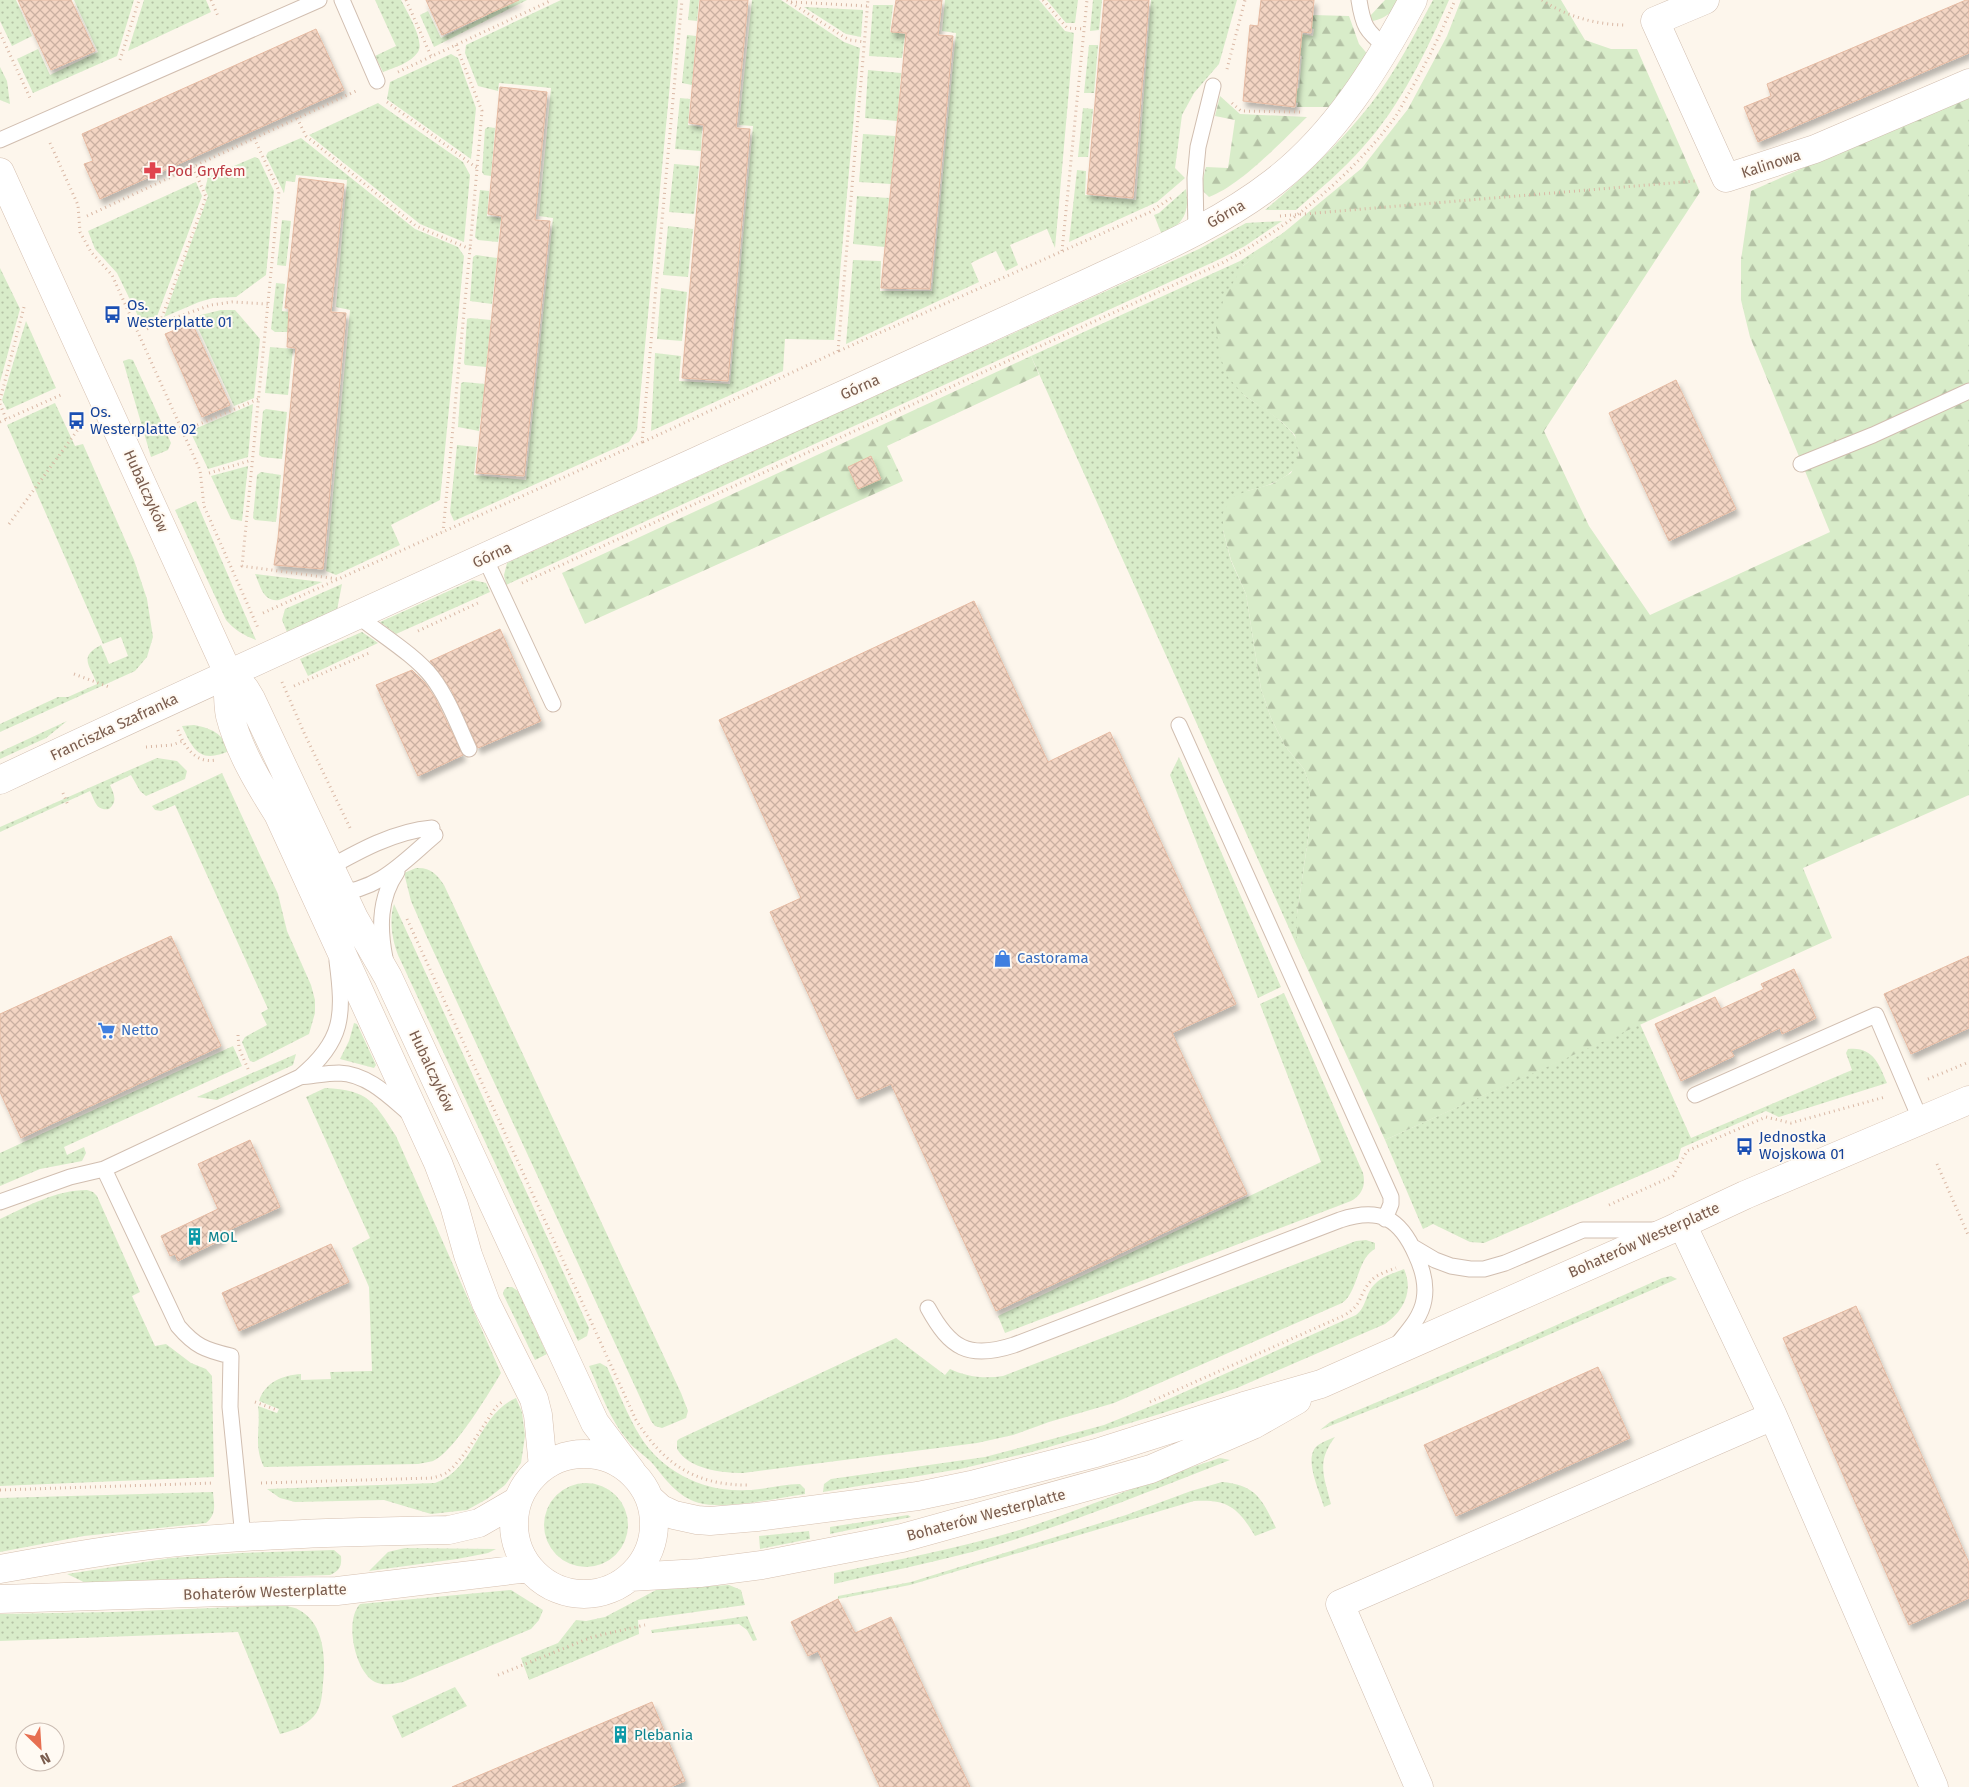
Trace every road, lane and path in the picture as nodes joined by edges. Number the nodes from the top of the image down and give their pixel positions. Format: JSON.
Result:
{"nodes":[{"id":1,"x":139,"y":0,"type":"edge"},
{"id":2,"x":211,"y":0,"type":"edge"},
{"id":3,"x":318,"y":0,"type":"edge"},
{"id":4,"x":342,"y":0,"type":"edge"},
{"id":5,"x":406,"y":0,"type":"edge"},
{"id":6,"x":552,"y":0,"type":"edge"},
{"id":7,"x":682,"y":0,"type":"edge"},
{"id":8,"x":868,"y":0,"type":"edge"},
{"id":9,"x":1043,"y":0,"type":"edge"},
{"id":10,"x":1087,"y":0,"type":"edge"},
{"id":11,"x":1244,"y":0,"type":"edge"},
{"id":12,"x":1359,"y":0,"type":"edge"},
{"id":13,"x":1413,"y":0,"type":"edge"},
{"id":14,"x":1455,"y":0,"type":"edge"},
{"id":15,"x":1542,"y":0,"type":"edge"},
{"id":16,"x":1705,"y":0,"type":"edge"},
{"id":17,"x":788,"y":1,"type":"edge"},
{"id":18,"x":868,"y":6,"type":"junction"},
{"id":19,"x":218,"y":16,"type":"dead end"},
{"id":20,"x":1655,"y":21,"type":"junction"},
{"id":21,"x":1084,"y":29,"type":"junction"},
{"id":22,"x":0,"y":33,"type":"edge"},
{"id":23,"x":865,"y":42,"type":"junction"},
{"id":24,"x":456,"y":44,"type":"junction"},
{"id":25,"x":1386,"y":48,"type":"junction"},
{"id":26,"x":431,"y":56,"type":"junction"},
{"id":27,"x":120,"y":60,"type":"dead end"},
{"id":28,"x":377,"y":81,"type":"junction"},
{"id":29,"x":1969,"y":83,"type":"edge"},
{"id":30,"x":1212,"y":86,"type":"junction"},
{"id":31,"x":33,"y":105,"type":"dead end"},
{"id":32,"x":1342,"y":113,"type":"junction"},
{"id":33,"x":298,"y":118,"type":"junction"},
{"id":34,"x":47,"y":136,"type":"dead end"},
{"id":35,"x":254,"y":138,"type":"junction"},
{"id":36,"x":0,"y":140,"type":"edge"},
{"id":37,"x":192,"y":167,"type":"junction"},
{"id":38,"x":477,"y":168,"type":"junction"},
{"id":39,"x":0,"y":172,"type":"edge"},
{"id":40,"x":1194,"y":178,"type":"junction"},
{"id":41,"x":1726,"y":178,"type":"junction"},
{"id":42,"x":1248,"y":201,"type":"junction"},
{"id":43,"x":86,"y":216,"type":"dead end"},
{"id":44,"x":1295,"y":216,"type":"junction"},
{"id":45,"x":1196,"y":231,"type":"junction"},
{"id":46,"x":470,"y":249,"type":"junction"},
{"id":47,"x":1062,"y":252,"type":"junction"},
{"id":48,"x":268,"y":304,"type":"junction"},
{"id":49,"x":24,"y":307,"type":"dead end"},
{"id":50,"x":160,"y":323,"type":"junction"},
{"id":51,"x":147,"y":329,"type":"dead end"},
{"id":52,"x":838,"y":352,"type":"junction"},
{"id":53,"x":1969,"y":391,"type":"edge"},
{"id":54,"x":63,"y":394,"type":"dead end"},
{"id":55,"x":258,"y":399,"type":"junction"},
{"id":56,"x":0,"y":400,"type":"edge"},
{"id":57,"x":0,"y":404,"type":"edge"},
{"id":58,"x":6,"y":419,"type":"junction"},
{"id":59,"x":0,"y":422,"type":"edge"},
{"id":60,"x":79,"y":428,"type":"dead end"},
{"id":61,"x":188,"y":429,"type":"dead end"},
{"id":62,"x":642,"y":442,"type":"junction"},
{"id":63,"x":252,"y":460,"type":"junction"},
{"id":64,"x":1801,"y":464,"type":"dead end"},
{"id":65,"x":210,"y":472,"type":"dead end"},
{"id":66,"x":9,"y":524,"type":"dead end"},
{"id":67,"x":443,"y":532,"type":"junction"},
{"id":68,"x":485,"y":558,"type":"junction"},
{"id":69,"x":340,"y":579,"type":"junction"},
{"id":70,"x":501,"y":592,"type":"junction"},
{"id":71,"x":263,"y":613,"type":"dead end"},
{"id":72,"x":358,"y":616,"type":"junction"},
{"id":73,"x":259,"y":630,"type":"dead end"},
{"id":74,"x":392,"y":642,"type":"junction"},
{"id":75,"x":228,"y":673,"type":"junction"},
{"id":76,"x":74,"y":674,"type":"dead end"},
{"id":77,"x":279,"y":676,"type":"dead end"},
{"id":78,"x":294,"y":686,"type":"dead end"},
{"id":79,"x":109,"y":687,"type":"dead end"},
{"id":80,"x":553,"y":704,"type":"dead end"},
{"id":81,"x":1179,"y":725,"type":"dead end"},
{"id":82,"x":176,"y":726,"type":"dead end"},
{"id":83,"x":469,"y":749,"type":"dead end"},
{"id":84,"x":220,"y":759,"type":"dead end"},
{"id":85,"x":0,"y":780,"type":"edge"},
{"id":86,"x":63,"y":793,"type":"dead end"},
{"id":87,"x":68,"y":805,"type":"dead end"},
{"id":88,"x":352,"y":832,"type":"dead end"},
{"id":89,"x":404,"y":861,"type":"junction"},
{"id":90,"x":331,"y":867,"type":"junction"},
{"id":91,"x":311,"y":888,"type":"junction"},
{"id":92,"x":343,"y":892,"type":"junction"},
{"id":93,"x":405,"y":916,"type":"dead end"},
{"id":94,"x":334,"y":937,"type":"junction"},
{"id":95,"x":388,"y":977,"type":"junction"},
{"id":96,"x":238,"y":1035,"type":"dead end"},
{"id":97,"x":1969,"y":1062,"type":"edge"},
{"id":98,"x":248,"y":1069,"type":"dead end"},
{"id":99,"x":300,"y":1078,"type":"junction"},
{"id":100,"x":1927,"y":1080,"type":"dead end"},
{"id":101,"x":1695,"y":1095,"type":"dead end"},
{"id":102,"x":1886,"y":1097,"type":"dead end"},
{"id":103,"x":1969,"y":1100,"type":"edge"},
{"id":104,"x":1921,"y":1121,"type":"junction"},
{"id":105,"x":418,"y":1122,"type":"junction"},
{"id":106,"x":1937,"y":1164,"type":"dead end"},
{"id":107,"x":104,"y":1169,"type":"junction"},
{"id":108,"x":1673,"y":1176,"type":"dead end"},
{"id":109,"x":0,"y":1202,"type":"edge"},
{"id":110,"x":1386,"y":1219,"type":"junction"},
{"id":111,"x":1676,"y":1227,"type":"junction"},
{"id":112,"x":1969,"y":1237,"type":"edge"},
{"id":113,"x":1413,"y":1247,"type":"junction"},
{"id":114,"x":1404,"y":1265,"type":"dead end"},
{"id":115,"x":928,"y":1308,"type":"dead end"},
{"id":116,"x":1390,"y":1352,"type":"junction"},
{"id":117,"x":1321,"y":1384,"type":"junction"},
{"id":118,"x":508,"y":1398,"type":"dead end"},
{"id":119,"x":256,"y":1402,"type":"dead end"},
{"id":120,"x":1145,"y":1404,"type":"dead end"},
{"id":121,"x":278,"y":1410,"type":"dead end"},
{"id":122,"x":1773,"y":1416,"type":"junction"},
{"id":123,"x":542,"y":1467,"type":"junction"},
{"id":124,"x":632,"y":1472,"type":"junction"},
{"id":125,"x":213,"y":1483,"type":"dead end"},
{"id":126,"x":264,"y":1483,"type":"dead end"},
{"id":127,"x":750,"y":1486,"type":"dead end"},
{"id":128,"x":0,"y":1490,"type":"edge"},
{"id":129,"x":650,"y":1499,"type":"junction"},
{"id":130,"x":517,"y":1501,"type":"junction"},
{"id":131,"x":243,"y":1537,"type":"junction"},
{"id":132,"x":528,"y":1568,"type":"junction"},
{"id":133,"x":0,"y":1569,"type":"edge"},
{"id":134,"x":630,"y":1577,"type":"junction"},
{"id":135,"x":0,"y":1599,"type":"edge"},
{"id":136,"x":645,"y":1625,"type":"dead end"},
{"id":137,"x":498,"y":1675,"type":"dead end"},
{"id":138,"x":1419,"y":1787,"type":"edge"},
{"id":139,"x":1934,"y":1787,"type":"edge"}],
"edges":[{"from":1,"to":27,"type":"path"},
{"from":2,"to":19,"type":"path"},
{"from":3,"to":36,"type":"lane"},
{"from":4,"to":28,"type":"lane"},
{"from":5,"to":26,"type":"path"},
{"from":6,"to":24,"type":"path"},
{"from":7,"to":62,"type":"path"},
{"from":8,"to":18,"type":"path"},
{"from":9,"to":21,"type":"path"},
{"from":10,"to":21,"type":"path"},
{"from":11,"to":30,"type":"path"},
{"from":12,"to":25,"type":"lane"},
{"from":13,"to":25,"type":"street","name":"Górna"},
{"from":14,"to":44,"type":"path"},
{"from":15,"to":20,"type":"path"},
{"from":16,"to":20,"type":"street"},
{"from":17,"to":18,"type":"path"},
{"from":17,"to":23,"type":"path"},
{"from":18,"to":23,"type":"path"},
{"from":20,"to":41,"type":"street","name":"Kalinowa"},
{"from":21,"to":47,"type":"path"},
{"from":22,"to":31,"type":"path"},
{"from":23,"to":52,"type":"path"},
{"from":24,"to":26,"type":"path"},
{"from":24,"to":38,"type":"path"},
{"from":25,"to":32,"type":"street","name":"Górna"},
{"from":26,"to":28,"type":"path"},
{"from":28,"to":33,"type":"path"},
{"from":28,"to":38,"type":"path"},
{"from":29,"to":41,"type":"street","name":"Kalinowa"},
{"from":30,"to":32,"type":"path"},
{"from":30,"to":40,"type":"lane"},
{"from":32,"to":42,"type":"street","name":"Górna"},
{"from":33,"to":35,"type":"path"},
{"from":33,"to":46,"type":"path"},
{"from":34,"to":73,"type":"path"},
{"from":35,"to":37,"type":"path"},
{"from":35,"to":48,"type":"path"},
{"from":37,"to":43,"type":"path"},
{"from":37,"to":50,"type":"path"},
{"from":38,"to":46,"type":"path"},
{"from":39,"to":75,"type":"street","name":"Hubalczyków"},
{"from":40,"to":45,"type":"lane"},
{"from":40,"to":47,"type":"path"},
{"from":41,"to":44,"type":"path"},
{"from":42,"to":44,"type":"path"},
{"from":42,"to":45,"type":"street","name":"Górna"},
{"from":44,"to":70,"type":"path"},
{"from":45,"to":68,"type":"street","name":"Górna"},
{"from":46,"to":67,"type":"path"},
{"from":47,"to":52,"type":"path"},
{"from":48,"to":50,"type":"path"},
{"from":48,"to":55,"type":"path"},
{"from":49,"to":56,"type":"path"},
{"from":50,"to":51,"type":"path"},
{"from":52,"to":62,"type":"path"},
{"from":53,"to":64,"type":"lane"},
{"from":54,"to":58,"type":"path"},
{"from":55,"to":61,"type":"path"},
{"from":55,"to":63,"type":"path"},
{"from":57,"to":58,"type":"path"},
{"from":58,"to":59,"type":"path"},
{"from":60,"to":66,"type":"path"},
{"from":62,"to":67,"type":"path"},
{"from":63,"to":65,"type":"path"},
{"from":63,"to":69,"type":"path"},
{"from":67,"to":69,"type":"path"},
{"from":68,"to":70,"type":"lane"},
{"from":68,"to":72,"type":"street","name":"Górna"},
{"from":69,"to":71,"type":"path"},
{"from":70,"to":74,"type":"path"},
{"from":70,"to":80,"type":"lane"},
{"from":72,"to":74,"type":"lane"},
{"from":72,"to":75,"type":"street","name":"Górna"},
{"from":74,"to":78,"type":"path"},
{"from":74,"to":83,"type":"lane"},
{"from":75,"to":85,"type":"street","name":"Franciszka Szafranka"},
{"from":75,"to":90,"type":"street","name":"Hubalczyków"},
{"from":75,"to":91,"type":"street","name":"Hubalczyków"},
{"from":76,"to":79,"type":"path"},
{"from":77,"to":88,"type":"path"},
{"from":81,"to":110,"type":"lane"},
{"from":82,"to":84,"type":"path"},
{"from":86,"to":87,"type":"path"},
{"from":89,"to":90,"type":"lane"},
{"from":89,"to":92,"type":"lane"},
{"from":89,"to":95,"type":"lane"},
{"from":90,"to":91,"type":"lane"},
{"from":90,"to":92,"type":"street","name":"Hubalczyków"},
{"from":91,"to":92,"type":"lane"},
{"from":91,"to":94,"type":"street","name":"Hubalczyków"},
{"from":92,"to":95,"type":"street","name":"Hubalczyków"},
{"from":93,"to":127,"type":"path"},
{"from":94,"to":99,"type":"lane"},
{"from":94,"to":105,"type":"street","name":"Hubalczyków"},
{"from":95,"to":124,"type":"street","name":"Hubalczyków"},
{"from":96,"to":98,"type":"path"},
{"from":97,"to":100,"type":"path"},
{"from":99,"to":105,"type":"lane"},
{"from":99,"to":107,"type":"lane"},
{"from":101,"to":104,"type":"lane"},
{"from":102,"to":108,"type":"path"},
{"from":103,"to":104,"type":"street","name":"Bohaterów Westerplatte"},
{"from":104,"to":111,"type":"street","name":"Bohaterów Westerplatte"},
{"from":105,"to":123,"type":"street","name":"Hubalczyków"},
{"from":106,"to":112,"type":"path"},
{"from":107,"to":109,"type":"lane"},
{"from":107,"to":131,"type":"lane"},
{"from":110,"to":113,"type":"lane"},
{"from":110,"to":115,"type":"lane"},
{"from":111,"to":113,"type":"lane"},
{"from":111,"to":116,"type":"street","name":"Bohaterów Westerplatte"},
{"from":111,"to":122,"type":"street"},
{"from":113,"to":116,"type":"lane"},
{"from":114,"to":120,"type":"path"},
{"from":116,"to":117,"type":"street","name":"Bohaterów Westerplatte"},
{"from":117,"to":129,"type":"street","name":"Bohaterów Westerplatte"},
{"from":117,"to":134,"type":"street","name":"Bohaterów Westerplatte"},
{"from":118,"to":126,"type":"path"},
{"from":119,"to":121,"type":"path"},
{"from":122,"to":138,"type":"street"},
{"from":122,"to":139,"type":"street"},
{"from":123,"to":124,"type":"street"},
{"from":123,"to":130,"type":"street"},
{"from":124,"to":129,"type":"street"},
{"from":125,"to":128,"type":"path"},
{"from":129,"to":134,"type":"street"},
{"from":130,"to":131,"type":"street"},
{"from":130,"to":132,"type":"street"},
{"from":131,"to":133,"type":"street"},
{"from":132,"to":134,"type":"street"},
{"from":132,"to":135,"type":"street","name":"Bohaterów Westerplatte"},
{"from":136,"to":137,"type":"path"}]}
